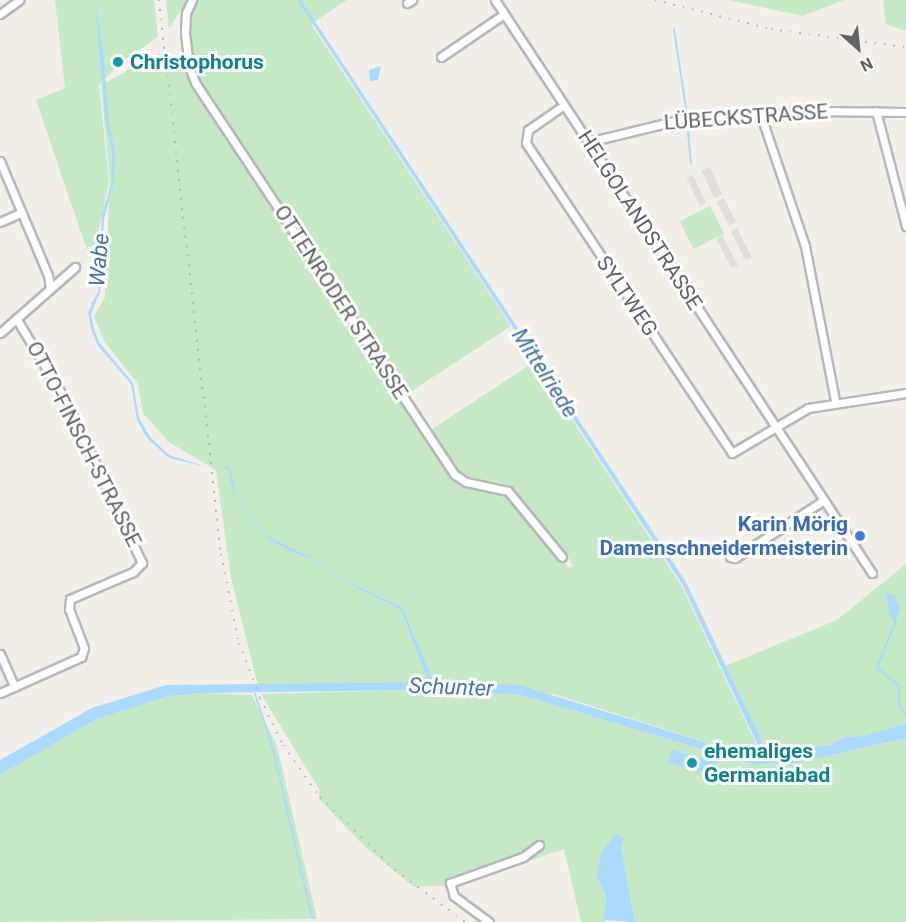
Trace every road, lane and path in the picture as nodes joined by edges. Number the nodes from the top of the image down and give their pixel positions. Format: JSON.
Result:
{"nodes":[{"id":1,"x":19,"y":0,"type":"edge"},
{"id":2,"x":192,"y":0,"type":"edge"},
{"id":3,"x":495,"y":0,"type":"edge"},
{"id":4,"x":0,"y":14,"type":"edge"},
{"id":5,"x":504,"y":14,"type":"junction"},
{"id":6,"x":441,"y":57,"type":"dead end"},
{"id":7,"x":564,"y":105,"type":"junction"},
{"id":8,"x":876,"y":111,"type":"junction"},
{"id":9,"x":906,"y":112,"type":"edge"},
{"id":10,"x":760,"y":113,"type":"junction"},
{"id":11,"x":588,"y":142,"type":"junction"},
{"id":12,"x":0,"y":161,"type":"edge"},
{"id":13,"x":20,"y":213,"type":"junction"},
{"id":14,"x":0,"y":222,"type":"edge"},
{"id":15,"x":906,"y":225,"type":"edge"},
{"id":16,"x":75,"y":267,"type":"dead end"},
{"id":17,"x":50,"y":288,"type":"junction"},
{"id":18,"x":16,"y":318,"type":"junction"},
{"id":19,"x":0,"y":333,"type":"edge"},
{"id":20,"x":906,"y":393,"type":"edge"},
{"id":21,"x":835,"y":401,"type":"junction"},
{"id":22,"x":776,"y":427,"type":"junction"},
{"id":23,"x":824,"y":500,"type":"junction"},
{"id":24,"x":562,"y":557,"type":"dead end"},
{"id":25,"x":730,"y":557,"type":"dead end"},
{"id":26,"x":872,"y":573,"type":"dead end"},
{"id":27,"x":0,"y":654,"type":"edge"},
{"id":28,"x":15,"y":687,"type":"junction"},
{"id":29,"x":0,"y":693,"type":"edge"},
{"id":30,"x":539,"y":845,"type":"dead end"},
{"id":31,"x":489,"y":922,"type":"edge"}],
"edges":[{"from":1,"to":4,"type":"street"},
{"from":2,"to":24,"type":"street","name":"OTTENRODER STRASSE"},
{"from":3,"to":5,"type":"street","name":"HELGOLANDSTRASSE"},
{"from":5,"to":6,"type":"street"},
{"from":5,"to":7,"type":"street","name":"HELGOLANDSTRASSE"},
{"from":7,"to":11,"type":"street","name":"HELGOLANDSTRASSE"},
{"from":7,"to":22,"type":"street","name":"SYLTWEG"},
{"from":8,"to":9,"type":"street","name":"LÜBECKSTRASSE"},
{"from":8,"to":10,"type":"street","name":"LÜBECKSTRASSE"},
{"from":8,"to":15,"type":"street"},
{"from":10,"to":11,"type":"street","name":"LÜBECKSTRASSE"},
{"from":10,"to":21,"type":"street"},
{"from":11,"to":22,"type":"street","name":"HELGOLANDSTRASSE"},
{"from":12,"to":13,"type":"street"},
{"from":13,"to":14,"type":"street"},
{"from":13,"to":17,"type":"street"},
{"from":16,"to":17,"type":"street"},
{"from":17,"to":18,"type":"street"},
{"from":18,"to":19,"type":"street"},
{"from":18,"to":28,"type":"street","name":"OTTO-FINSCH-STRASSE"},
{"from":20,"to":21,"type":"street"},
{"from":21,"to":22,"type":"street"},
{"from":22,"to":23,"type":"street","name":"HELGOLANDSTRASSE"},
{"from":23,"to":25,"type":"street"},
{"from":23,"to":26,"type":"street","name":"HELGOLANDSTRASSE"},
{"from":27,"to":28,"type":"street"},
{"from":28,"to":29,"type":"street"},
{"from":30,"to":31,"type":"street"}]}
